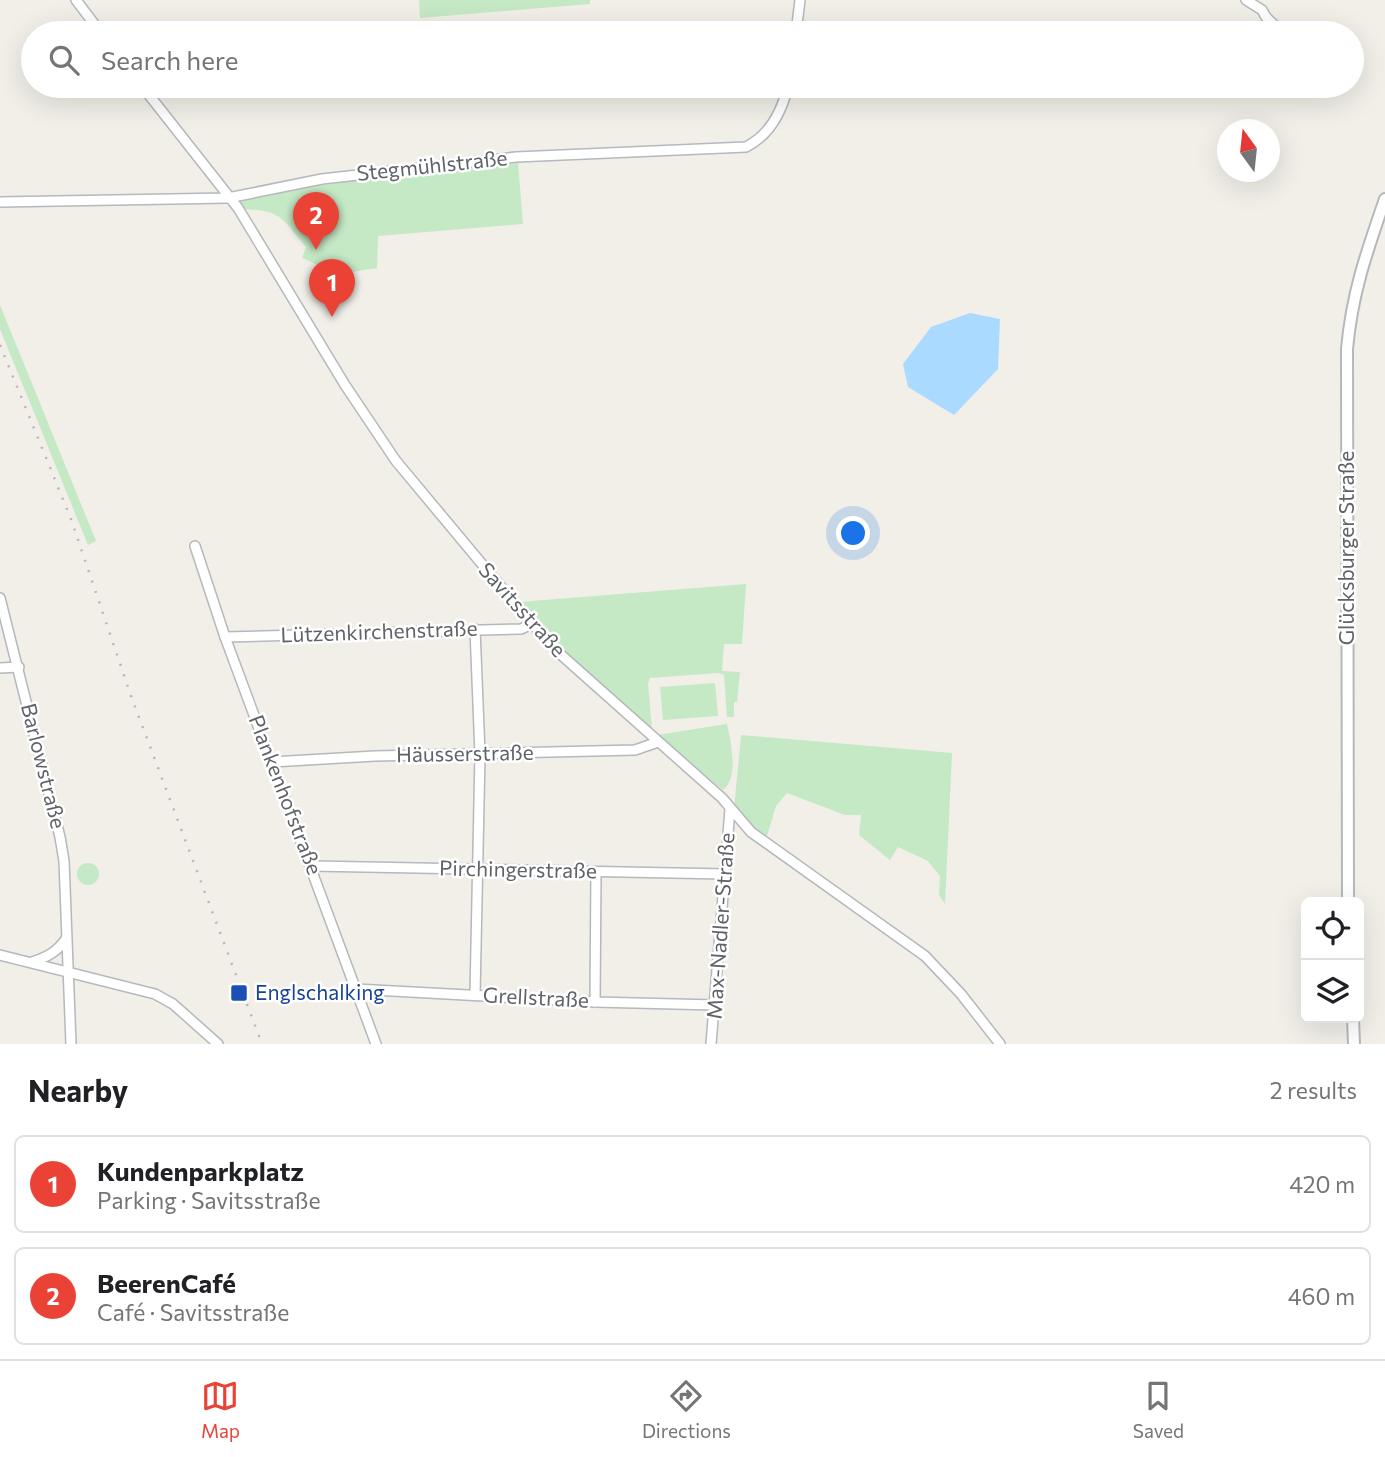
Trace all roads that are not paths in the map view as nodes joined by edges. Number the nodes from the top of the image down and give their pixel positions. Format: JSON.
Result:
{"nodes":[{"id":1,"x":76,"y":0,"type":"edge"},
{"id":2,"x":800,"y":0,"type":"edge"},
{"id":3,"x":1246,"y":0,"type":"edge"},
{"id":4,"x":1270,"y":0,"type":"edge"},
{"id":5,"x":1262,"y":9,"type":"junction"},
{"id":6,"x":92,"y":21,"type":"edge"},
{"id":7,"x":797,"y":21,"type":"edge"},
{"id":8,"x":1270,"y":21,"type":"edge"},
{"id":9,"x":151,"y":98,"type":"edge"},
{"id":10,"x":784,"y":98,"type":"edge"},
{"id":11,"x":228,"y":198,"type":"junction"},
{"id":12,"x":1385,"y":199,"type":"edge"},
{"id":13,"x":0,"y":202,"type":"edge"},
{"id":14,"x":195,"y":546,"type":"dead end"},
{"id":15,"x":0,"y":597,"type":"edge"},
{"id":16,"x":532,"y":624,"type":"junction"},
{"id":17,"x":475,"y":629,"type":"junction"},
{"id":18,"x":225,"y":637,"type":"junction"},
{"id":19,"x":19,"y":667,"type":"junction"},
{"id":20,"x":0,"y":668,"type":"edge"},
{"id":21,"x":658,"y":742,"type":"junction"},
{"id":22,"x":480,"y":754,"type":"junction"},
{"id":23,"x":272,"y":762,"type":"junction"},
{"id":24,"x":730,"y":809,"type":"junction"},
{"id":25,"x":312,"y":866,"type":"junction"},
{"id":26,"x":477,"y":869,"type":"junction"},
{"id":27,"x":596,"y":872,"type":"junction"},
{"id":28,"x":725,"y":874,"type":"junction"},
{"id":29,"x":1348,"y":897,"type":"edge"},
{"id":30,"x":67,"y":938,"type":"junction"},
{"id":31,"x":0,"y":955,"type":"edge"},
{"id":32,"x":32,"y":962,"type":"junction"},
{"id":33,"x":68,"y":973,"type":"junction"},
{"id":34,"x":356,"y":989,"type":"junction"},
{"id":35,"x":475,"y":995,"type":"junction"},
{"id":36,"x":595,"y":1002,"type":"junction"},
{"id":37,"x":715,"y":1005,"type":"junction"},
{"id":38,"x":1353,"y":1023,"type":"edge"},
{"id":39,"x":71,"y":1044,"type":"edge"},
{"id":40,"x":218,"y":1044,"type":"edge"},
{"id":41,"x":376,"y":1044,"type":"edge"},
{"id":42,"x":711,"y":1044,"type":"edge"},
{"id":43,"x":1000,"y":1044,"type":"edge"},
{"id":44,"x":1354,"y":1044,"type":"edge"}],
"edges":[{"from":1,"to":6,"type":"street"},
{"from":2,"to":7,"type":"street"},
{"from":3,"to":5,"type":"street"},
{"from":4,"to":5,"type":"street"},
{"from":5,"to":8,"type":"street"},
{"from":9,"to":11,"type":"street","name":"Savitsstraße"},
{"from":10,"to":11,"type":"street","name":"Stegmühlstraße"},
{"from":11,"to":13,"type":"street","name":"Stegmühlstraße"},
{"from":11,"to":16,"type":"street","name":"Savitsstraße"},
{"from":12,"to":29,"type":"street","name":"Glücksburger Straße"},
{"from":14,"to":18,"type":"street","name":"Plankenhofstraße"},
{"from":15,"to":19,"type":"street","name":"Barlowstraße"},
{"from":16,"to":17,"type":"street","name":"Lützenkirchenstraße"},
{"from":16,"to":21,"type":"street","name":"Savitsstraße"},
{"from":17,"to":18,"type":"street","name":"Lützenkirchenstraße"},
{"from":17,"to":22,"type":"street"},
{"from":18,"to":23,"type":"street","name":"Plankenhofstraße"},
{"from":19,"to":20,"type":"street"},
{"from":19,"to":30,"type":"street","name":"Barlowstraße"},
{"from":21,"to":22,"type":"street","name":"Häusserstraße"},
{"from":21,"to":24,"type":"street","name":"Savitsstraße"},
{"from":22,"to":23,"type":"street","name":"Häusserstraße"},
{"from":22,"to":26,"type":"street"},
{"from":23,"to":25,"type":"street","name":"Plankenhofstraße"},
{"from":24,"to":28,"type":"street","name":"Max-Nadler-Straße"},
{"from":24,"to":43,"type":"street","name":"Savitsstraße"},
{"from":25,"to":26,"type":"street","name":"Pirchingerstraße"},
{"from":25,"to":34,"type":"street","name":"Plankenhofstraße"},
{"from":26,"to":27,"type":"street","name":"Pirchingerstraße"},
{"from":26,"to":35,"type":"street"},
{"from":27,"to":28,"type":"street","name":"Pirchingerstraße"},
{"from":27,"to":36,"type":"street"},
{"from":28,"to":37,"type":"street","name":"Max-Nadler-Straße"},
{"from":30,"to":32,"type":"street"},
{"from":30,"to":33,"type":"street","name":"Barlowstraße"},
{"from":31,"to":32,"type":"street"},
{"from":32,"to":33,"type":"street"},
{"from":33,"to":39,"type":"street","name":"Barlowstraße"},
{"from":33,"to":40,"type":"street"},
{"from":34,"to":35,"type":"street","name":"Grellstraße"},
{"from":34,"to":41,"type":"street","name":"Plankenhofstraße"},
{"from":35,"to":36,"type":"street","name":"Grellstraße"},
{"from":36,"to":37,"type":"street","name":"Grellstraße"},
{"from":37,"to":42,"type":"street","name":"Max-Nadler-Straße"},
{"from":38,"to":44,"type":"street"}]}
